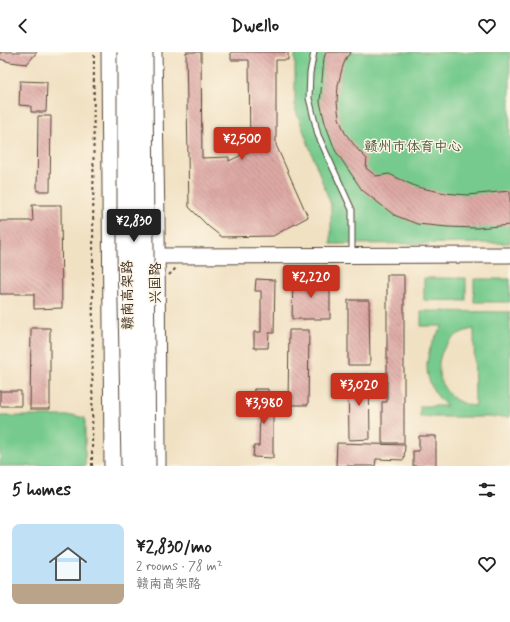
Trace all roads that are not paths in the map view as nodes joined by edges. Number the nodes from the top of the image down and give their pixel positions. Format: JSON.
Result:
{"nodes":[{"id":1,"x":110,"y":52,"type":"edge"},
{"id":2,"x":127,"y":52,"type":"edge"},
{"id":3,"x":143,"y":52,"type":"edge"},
{"id":4,"x":153,"y":52,"type":"edge"},
{"id":5,"x":314,"y":52,"type":"edge"},
{"id":6,"x":111,"y":256,"type":"junction"},
{"id":7,"x":352,"y":256,"type":"junction"},
{"id":8,"x":510,"y":256,"type":"edge"},
{"id":9,"x":156,"y":257,"type":"junction"},
{"id":10,"x":113,"y":466,"type":"edge"},
{"id":11,"x":131,"y":466,"type":"edge"},
{"id":12,"x":146,"y":466,"type":"edge"},
{"id":13,"x":157,"y":466,"type":"edge"}],
"edges":[{"from":1,"to":6,"type":"main road"},
{"from":2,"to":11,"type":"highway","name":"赣南高架路","bridge":true},
{"from":3,"to":12,"type":"highway","name":"赣南高架路","bridge":true},
{"from":4,"to":9,"type":"main road","name":"兴国路"},
{"from":5,"to":7,"type":"lane"},
{"from":6,"to":9,"type":"street"},
{"from":6,"to":10,"type":"main road"},
{"from":7,"to":8,"type":"street"},
{"from":7,"to":9,"type":"street"},
{"from":9,"to":13,"type":"main road","name":"兴国路"}]}
